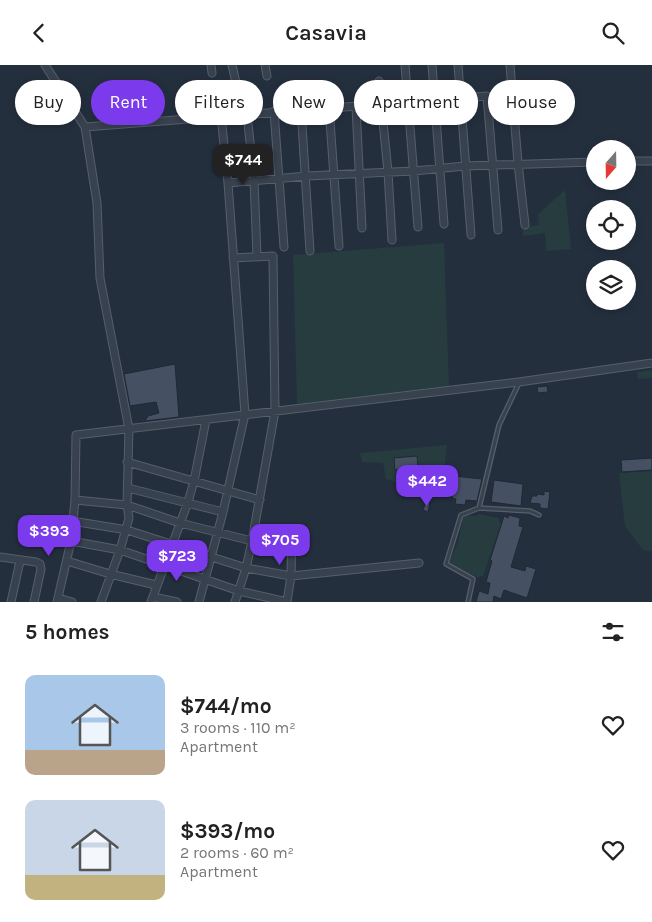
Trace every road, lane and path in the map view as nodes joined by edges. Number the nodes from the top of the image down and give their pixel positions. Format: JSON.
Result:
{"nodes":[{"id":1,"x":45,"y":65,"type":"edge"},
{"id":2,"x":232,"y":65,"type":"edge"},
{"id":3,"x":265,"y":65,"type":"edge"},
{"id":4,"x":405,"y":65,"type":"edge"},
{"id":5,"x":432,"y":65,"type":"edge"},
{"id":6,"x":458,"y":65,"type":"edge"},
{"id":7,"x":510,"y":65,"type":"edge"},
{"id":8,"x":267,"y":76,"type":"dead end"},
{"id":9,"x":236,"y":80,"type":"edge"},
{"id":10,"x":406,"y":80,"type":"edge"},
{"id":11,"x":433,"y":80,"type":"edge"},
{"id":12,"x":460,"y":80,"type":"edge"},
{"id":13,"x":478,"y":97,"type":"edge"},
{"id":14,"x":175,"y":120,"type":"edge"},
{"id":15,"x":222,"y":125,"type":"edge"},
{"id":16,"x":246,"y":125,"type":"edge"},
{"id":17,"x":275,"y":125,"type":"edge"},
{"id":18,"x":302,"y":125,"type":"edge"},
{"id":19,"x":330,"y":125,"type":"edge"},
{"id":20,"x":357,"y":125,"type":"edge"},
{"id":21,"x":382,"y":125,"type":"edge"},
{"id":22,"x":410,"y":125,"type":"edge"},
{"id":23,"x":436,"y":125,"type":"edge"},
{"id":24,"x":463,"y":125,"type":"edge"},
{"id":25,"x":85,"y":127,"type":"junction"},
{"id":26,"x":636,"y":161,"type":"edge"},
{"id":27,"x":652,"y":161,"type":"edge"},
{"id":28,"x":586,"y":162,"type":"edge"},
{"id":29,"x":518,"y":163,"type":"junction"},
{"id":30,"x":492,"y":165,"type":"junction"},
{"id":31,"x":465,"y":166,"type":"junction"},
{"id":32,"x":440,"y":169,"type":"junction"},
{"id":33,"x":414,"y":171,"type":"junction"},
{"id":34,"x":388,"y":172,"type":"junction"},
{"id":35,"x":359,"y":173,"type":"junction"},
{"id":36,"x":334,"y":175,"type":"junction"},
{"id":37,"x":307,"y":176,"type":"junction"},
{"id":38,"x":279,"y":179,"type":"junction"},
{"id":39,"x":254,"y":180,"type":"junction"},
{"id":40,"x":228,"y":183,"type":"junction"},
{"id":41,"x":444,"y":224,"type":"dead end"},
{"id":42,"x":525,"y":225,"type":"dead end"},
{"id":43,"x":418,"y":227,"type":"dead end"},
{"id":44,"x":362,"y":228,"type":"dead end"},
{"id":45,"x":498,"y":230,"type":"dead end"},
{"id":46,"x":471,"y":235,"type":"dead end"},
{"id":47,"x":392,"y":240,"type":"dead end"},
{"id":48,"x":339,"y":246,"type":"dead end"},
{"id":49,"x":284,"y":247,"type":"dead end"},
{"id":50,"x":310,"y":251,"type":"dead end"},
{"id":51,"x":257,"y":256,"type":"junction"},
{"id":52,"x":233,"y":258,"type":"junction"},
{"id":53,"x":652,"y":363,"type":"edge"},
{"id":54,"x":519,"y":382,"type":"junction"},
{"id":55,"x":275,"y":411,"type":"junction"},
{"id":56,"x":245,"y":414,"type":"junction"},
{"id":57,"x":206,"y":420,"type":"junction"},
{"id":58,"x":129,"y":429,"type":"junction"},
{"id":59,"x":127,"y":462,"type":"junction"},
{"id":60,"x":194,"y":481,"type":"junction"},
{"id":61,"x":128,"y":488,"type":"junction"},
{"id":62,"x":227,"y":491,"type":"junction"},
{"id":63,"x":260,"y":499,"type":"junction"},
{"id":64,"x":75,"y":500,"type":"junction"},
{"id":65,"x":188,"y":502,"type":"junction"},
{"id":66,"x":127,"y":505,"type":"junction"},
{"id":67,"x":478,"y":508,"type":"junction"},
{"id":68,"x":223,"y":512,"type":"junction"},
{"id":69,"x":539,"y":515,"type":"dead end"},
{"id":70,"x":72,"y":521,"type":"junction"},
{"id":71,"x":180,"y":523,"type":"junction"},
{"id":72,"x":127,"y":530,"type":"junction"},
{"id":73,"x":292,"y":531,"type":"dead end"},
{"id":74,"x":217,"y":532,"type":"junction"},
{"id":75,"x":72,"y":541,"type":"junction"},
{"id":76,"x":252,"y":541,"type":"junction"},
{"id":77,"x":172,"y":545,"type":"junction"},
{"id":78,"x":120,"y":551,"type":"junction"},
{"id":79,"x":0,"y":557,"type":"edge"},
{"id":80,"x":210,"y":557,"type":"junction"},
{"id":81,"x":20,"y":561,"type":"junction"},
{"id":82,"x":67,"y":561,"type":"junction"},
{"id":83,"x":419,"y":563,"type":"dead end"},
{"id":84,"x":164,"y":566,"type":"junction"},
{"id":85,"x":246,"y":569,"type":"junction"},
{"id":86,"x":110,"y":574,"type":"junction"},
{"id":87,"x":290,"y":576,"type":"junction"},
{"id":88,"x":204,"y":579,"type":"junction"},
{"id":89,"x":156,"y":585,"type":"junction"},
{"id":90,"x":238,"y":591,"type":"junction"},
{"id":91,"x":152,"y":599,"type":"edge"},
{"id":92,"x":58,"y":600,"type":"edge"},
{"id":93,"x":11,"y":602,"type":"edge"},
{"id":94,"x":34,"y":602,"type":"edge"},
{"id":95,"x":72,"y":602,"type":"edge"},
{"id":96,"x":101,"y":602,"type":"edge"},
{"id":97,"x":177,"y":602,"type":"edge"},
{"id":98,"x":199,"y":602,"type":"edge"},
{"id":99,"x":236,"y":602,"type":"edge"},
{"id":100,"x":287,"y":602,"type":"edge"},
{"id":101,"x":468,"y":602,"type":"edge"}],
"edges":[{"from":1,"to":25,"type":"street"},
{"from":2,"to":9,"type":"street"},
{"from":3,"to":8,"type":"street"},
{"from":4,"to":10,"type":"street"},
{"from":5,"to":11,"type":"street"},
{"from":6,"to":12,"type":"street"},
{"from":7,"to":29,"type":"street"},
{"from":13,"to":30,"type":"street"},
{"from":14,"to":25,"type":"street"},
{"from":15,"to":40,"type":"street"},
{"from":16,"to":39,"type":"street"},
{"from":17,"to":38,"type":"street"},
{"from":18,"to":37,"type":"street"},
{"from":19,"to":36,"type":"street"},
{"from":20,"to":35,"type":"street"},
{"from":21,"to":34,"type":"street"},
{"from":22,"to":33,"type":"street"},
{"from":23,"to":32,"type":"street"},
{"from":24,"to":31,"type":"street"},
{"from":25,"to":58,"type":"street"},
{"from":26,"to":27,"type":"street"},
{"from":28,"to":29,"type":"street"},
{"from":29,"to":30,"type":"street"},
{"from":29,"to":42,"type":"street"},
{"from":30,"to":31,"type":"street"},
{"from":30,"to":45,"type":"street"},
{"from":31,"to":32,"type":"street"},
{"from":31,"to":46,"type":"street"},
{"from":32,"to":33,"type":"street"},
{"from":32,"to":41,"type":"street"},
{"from":33,"to":34,"type":"street"},
{"from":33,"to":43,"type":"street"},
{"from":34,"to":35,"type":"street"},
{"from":34,"to":47,"type":"street"},
{"from":35,"to":36,"type":"street"},
{"from":35,"to":44,"type":"street"},
{"from":36,"to":37,"type":"street"},
{"from":36,"to":48,"type":"street"},
{"from":37,"to":38,"type":"street"},
{"from":37,"to":50,"type":"street"},
{"from":38,"to":39,"type":"street"},
{"from":38,"to":49,"type":"street"},
{"from":39,"to":40,"type":"street"},
{"from":39,"to":51,"type":"street"},
{"from":40,"to":52,"type":"street"},
{"from":51,"to":52,"type":"street"},
{"from":51,"to":55,"type":"street"},
{"from":52,"to":56,"type":"street"},
{"from":53,"to":54,"type":"street"},
{"from":54,"to":55,"type":"street"},
{"from":54,"to":67,"type":"lane"},
{"from":55,"to":56,"type":"street"},
{"from":55,"to":63,"type":"street"},
{"from":56,"to":57,"type":"street"},
{"from":56,"to":62,"type":"street"},
{"from":57,"to":58,"type":"street"},
{"from":57,"to":60,"type":"street"},
{"from":58,"to":59,"type":"street"},
{"from":58,"to":64,"type":"street"},
{"from":59,"to":60,"type":"street"},
{"from":59,"to":61,"type":"street"},
{"from":60,"to":62,"type":"street"},
{"from":60,"to":65,"type":"street"},
{"from":61,"to":65,"type":"street"},
{"from":61,"to":66,"type":"street"},
{"from":62,"to":63,"type":"street"},
{"from":62,"to":68,"type":"street"},
{"from":63,"to":76,"type":"street"},
{"from":64,"to":66,"type":"street"},
{"from":64,"to":70,"type":"street"},
{"from":65,"to":68,"type":"street"},
{"from":65,"to":71,"type":"street"},
{"from":66,"to":71,"type":"street"},
{"from":66,"to":72,"type":"street"},
{"from":67,"to":69,"type":"lane"},
{"from":67,"to":101,"type":"lane"},
{"from":68,"to":74,"type":"street"},
{"from":70,"to":72,"type":"street"},
{"from":70,"to":75,"type":"street"},
{"from":71,"to":74,"type":"street"},
{"from":71,"to":77,"type":"street"},
{"from":72,"to":77,"type":"street"},
{"from":72,"to":78,"type":"street"},
{"from":73,"to":87,"type":"street"},
{"from":74,"to":76,"type":"street"},
{"from":74,"to":80,"type":"street"},
{"from":75,"to":78,"type":"street"},
{"from":75,"to":82,"type":"street"},
{"from":76,"to":85,"type":"street"},
{"from":77,"to":80,"type":"street"},
{"from":77,"to":84,"type":"street"},
{"from":78,"to":84,"type":"street"},
{"from":78,"to":86,"type":"street"},
{"from":79,"to":81,"type":"street"},
{"from":80,"to":85,"type":"street"},
{"from":80,"to":88,"type":"street"},
{"from":81,"to":93,"type":"street"},
{"from":81,"to":94,"type":"street"},
{"from":82,"to":86,"type":"street"},
{"from":82,"to":92,"type":"street"},
{"from":83,"to":87,"type":"street"},
{"from":84,"to":88,"type":"street"},
{"from":84,"to":89,"type":"street"},
{"from":85,"to":87,"type":"street"},
{"from":85,"to":90,"type":"street"},
{"from":86,"to":89,"type":"street"},
{"from":86,"to":96,"type":"street"},
{"from":87,"to":100,"type":"street"},
{"from":88,"to":90,"type":"street"},
{"from":88,"to":98,"type":"street"},
{"from":89,"to":91,"type":"street"},
{"from":90,"to":99,"type":"street"},
{"from":90,"to":100,"type":"street"},
{"from":91,"to":97,"type":"street"},
{"from":92,"to":95,"type":"street"}]}
